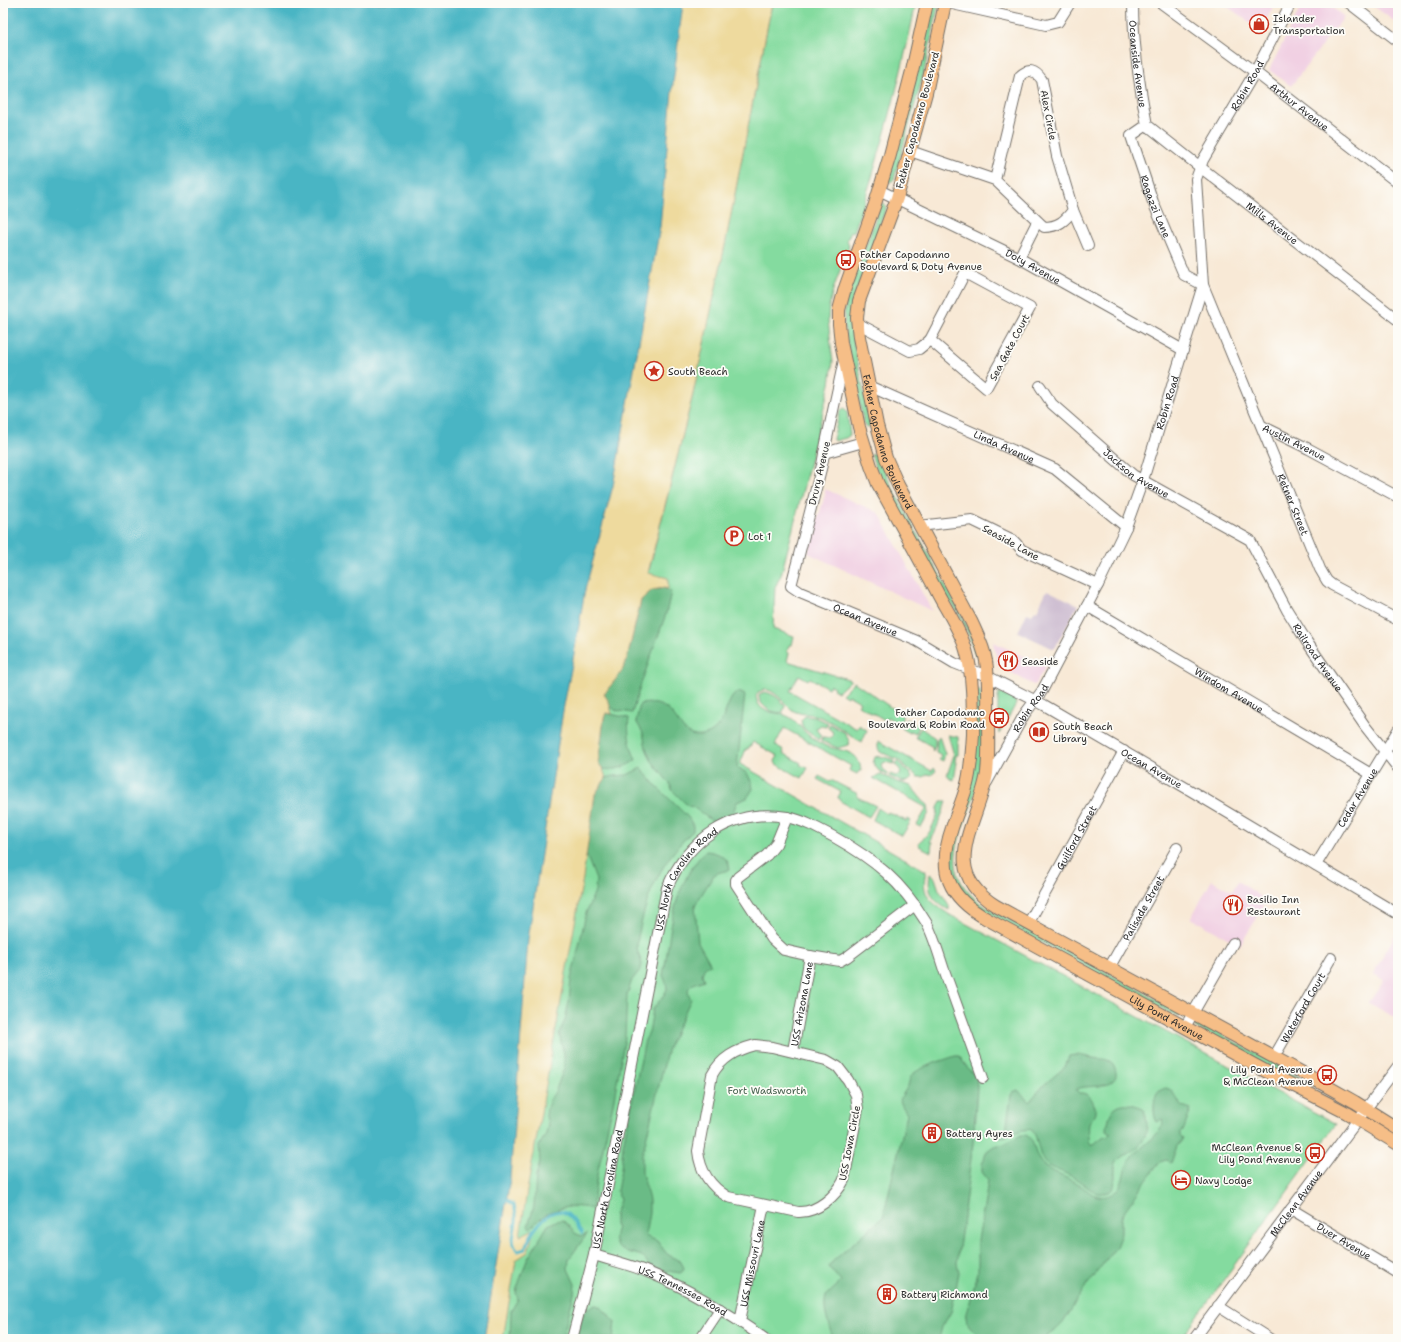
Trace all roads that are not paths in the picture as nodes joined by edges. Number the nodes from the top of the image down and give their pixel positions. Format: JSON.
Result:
{"nodes":[{"id":1,"x":927,"y":3,"type":"edge"},
{"id":2,"x":947,"y":3,"type":"edge"},
{"id":3,"x":1070,"y":3,"type":"edge"},
{"id":4,"x":1133,"y":3,"type":"edge"},
{"id":5,"x":1161,"y":3,"type":"edge"},
{"id":6,"x":1291,"y":3,"type":"edge"},
{"id":7,"x":1352,"y":4,"type":"edge"},
{"id":8,"x":1398,"y":41,"type":"edge"},
{"id":9,"x":1255,"y":72,"type":"junction"},
{"id":10,"x":1147,"y":124,"type":"junction"},
{"id":11,"x":910,"y":151,"type":"junction"},
{"id":12,"x":1200,"y":167,"type":"junction"},
{"id":13,"x":995,"y":180,"type":"junction"},
{"id":14,"x":1398,"y":183,"type":"edge"},
{"id":15,"x":879,"y":190,"type":"junction"},
{"id":16,"x":896,"y":198,"type":"junction"},
{"id":17,"x":1073,"y":210,"type":"junction"},
{"id":18,"x":1037,"y":222,"type":"junction"},
{"id":19,"x":1088,"y":246,"type":"dead end"},
{"id":20,"x":1019,"y":258,"type":"junction"},
{"id":21,"x":1203,"y":285,"type":"junction"},
{"id":22,"x":1398,"y":320,"type":"edge"},
{"id":23,"x":857,"y":323,"type":"junction"},
{"id":24,"x":930,"y":340,"type":"junction"},
{"id":25,"x":1183,"y":350,"type":"junction"},
{"id":26,"x":844,"y":359,"type":"junction"},
{"id":27,"x":869,"y":386,"type":"junction"},
{"id":28,"x":1040,"y":386,"type":"dead end"},
{"id":29,"x":1262,"y":426,"type":"junction"},
{"id":30,"x":863,"y":442,"type":"junction"},
{"id":31,"x":824,"y":453,"type":"junction"},
{"id":32,"x":1143,"y":480,"type":"junction"},
{"id":33,"x":1398,"y":497,"type":"edge"},
{"id":34,"x":920,"y":526,"type":"junction"},
{"id":35,"x":1126,"y":527,"type":"junction"},
{"id":36,"x":1250,"y":540,"type":"joint"},
{"id":37,"x":1098,"y":585,"type":"junction"},
{"id":38,"x":790,"y":586,"type":"joint"},
{"id":39,"x":1087,"y":606,"type":"junction"},
{"id":40,"x":1398,"y":620,"type":"edge"},
{"id":41,"x":969,"y":669,"type":"junction"},
{"id":42,"x":987,"y":676,"type":"junction"},
{"id":43,"x":1035,"y":700,"type":"junction"},
{"id":44,"x":1398,"y":730,"type":"edge"},
{"id":45,"x":1124,"y":751,"type":"junction"},
{"id":46,"x":1385,"y":751,"type":"junction"},
{"id":47,"x":1398,"y":768,"type":"edge"},
{"id":48,"x":1371,"y":774,"type":"junction"},
{"id":49,"x":983,"y":789,"type":"junction"},
{"id":50,"x":787,"y":817,"type":"junction"},
{"id":51,"x":1177,"y":848,"type":"dead end"},
{"id":52,"x":1316,"y":865,"type":"junction"},
{"id":53,"x":967,"y":871,"type":"joint"},
{"id":54,"x":947,"y":877,"type":"joint"},
{"id":55,"x":915,"y":905,"type":"junction"},
{"id":56,"x":1398,"y":914,"type":"edge"},
{"id":57,"x":1028,"y":924,"type":"junction"},
{"id":58,"x":1233,"y":943,"type":"dead end"},
{"id":59,"x":810,"y":956,"type":"junction"},
{"id":60,"x":1331,"y":958,"type":"dead end"},
{"id":61,"x":1109,"y":968,"type":"junction"},
{"id":62,"x":1192,"y":1013,"type":"junction"},
{"id":63,"x":1185,"y":1027,"type":"junction"},
{"id":64,"x":793,"y":1051,"type":"junction"},
{"id":65,"x":1274,"y":1058,"type":"junction"},
{"id":66,"x":1398,"y":1066,"type":"edge"},
{"id":67,"x":984,"y":1078,"type":"dead end"},
{"id":68,"x":1366,"y":1109,"type":"junction"},
{"id":69,"x":1359,"y":1120,"type":"junction"},
{"id":70,"x":1398,"y":1129,"type":"edge"},
{"id":71,"x":1398,"y":1144,"type":"edge"},
{"id":72,"x":764,"y":1205,"type":"junction"},
{"id":73,"x":1291,"y":1210,"type":"junction"},
{"id":74,"x":594,"y":1255,"type":"junction"},
{"id":75,"x":1398,"y":1273,"type":"edge"},
{"id":76,"x":1218,"y":1306,"type":"junction"},
{"id":77,"x":720,"y":1309,"type":"junction"},
{"id":78,"x":740,"y":1321,"type":"junction"},
{"id":79,"x":572,"y":1339,"type":"edge"},
{"id":80,"x":700,"y":1339,"type":"edge"},
{"id":81,"x":765,"y":1339,"type":"edge"},
{"id":82,"x":1194,"y":1339,"type":"edge"},
{"id":83,"x":1270,"y":1339,"type":"edge"}],
"edges":[{"from":1,"to":15,"type":"main road","name":"Father Capodanno Boulevard"},
{"from":2,"to":3,"type":"street"},
{"from":2,"to":11,"type":"main road","name":"Father Capodanno Boulevard"},
{"from":4,"to":10,"type":"street","name":"Oceanside Avenue"},
{"from":5,"to":9,"type":"street","name":"Arthur Avenue"},
{"from":6,"to":9,"type":"street","name":"Robin Road"},
{"from":7,"to":8,"type":"street"},
{"from":9,"to":12,"type":"street","name":"Robin Road"},
{"from":9,"to":14,"type":"street","name":"Arthur Avenue"},
{"from":10,"to":12,"type":"street","name":"Mills Avenue"},
{"from":10,"to":21,"type":"street","name":"Ragazzi Lane"},
{"from":11,"to":13,"type":"street"},
{"from":11,"to":16,"type":"main road","name":"Father Capodanno Boulevard"},
{"from":12,"to":21,"type":"street","name":"Robin Road"},
{"from":12,"to":22,"type":"street","name":"Mills Avenue"},
{"from":13,"to":17,"type":"street","name":"Alex Circle"},
{"from":13,"to":18,"type":"street"},
{"from":15,"to":16,"type":"street","name":"Doty Avenue"},
{"from":15,"to":26,"type":"main road","name":"Father Capodanno Boulevard"},
{"from":16,"to":20,"type":"street","name":"Doty Avenue"},
{"from":16,"to":23,"type":"main road","name":"Father Capodanno Boulevard"},
{"from":17,"to":18,"type":"street"},
{"from":17,"to":19,"type":"street","name":"Alex Circle"},
{"from":18,"to":20,"type":"street"},
{"from":20,"to":25,"type":"street","name":"Doty Avenue"},
{"from":21,"to":25,"type":"street","name":"Robin Road"},
{"from":21,"to":29,"type":"street","name":"Austin Avenue"},
{"from":23,"to":24,"type":"street"},
{"from":23,"to":27,"type":"main road","name":"Father Capodanno Boulevard"},
{"from":24,"to":24,"type":"street","name":"Sea Gate Court"},
{"from":25,"to":32,"type":"street","name":"Robin Road"},
{"from":26,"to":30,"type":"main road","name":"Father Capodanno Boulevard"},
{"from":26,"to":31,"type":"street","name":"Drury Avenue"},
{"from":27,"to":34,"type":"main road","name":"Father Capodanno Boulevard"},
{"from":27,"to":35,"type":"street","name":"Linda Avenue"},
{"from":28,"to":32,"type":"street","name":"Jackson Avenue"},
{"from":29,"to":33,"type":"street","name":"Austin Avenue"},
{"from":29,"to":40,"type":"street","name":"Retner Street"},
{"from":30,"to":31,"type":"street"},
{"from":30,"to":41,"type":"main road","name":"Father Capodanno Boulevard"},
{"from":31,"to":38,"type":"street","name":"Drury Avenue"},
{"from":32,"to":35,"type":"street","name":"Robin Road"},
{"from":32,"to":36,"type":"street","name":"Jackson Avenue"},
{"from":34,"to":37,"type":"street","name":"Seaside Lane"},
{"from":34,"to":42,"type":"main road","name":"Father Capodanno Boulevard"},
{"from":35,"to":37,"type":"street","name":"Robin Road"},
{"from":36,"to":46,"type":"street","name":"Railroad Avenue"},
{"from":37,"to":39,"type":"street","name":"Robin Road"},
{"from":38,"to":41,"type":"street","name":"Ocean Avenue"},
{"from":39,"to":43,"type":"street","name":"Robin Road"},
{"from":39,"to":48,"type":"street","name":"Windom Avenue"},
{"from":41,"to":42,"type":"street","name":"Ocean Avenue"},
{"from":41,"to":54,"type":"main road","name":"Father Capodanno Boulevard"},
{"from":42,"to":43,"type":"street","name":"Ocean Avenue"},
{"from":42,"to":49,"type":"main road","name":"Father Capodanno Boulevard"},
{"from":43,"to":45,"type":"street","name":"Ocean Avenue"},
{"from":43,"to":49,"type":"street","name":"Robin Road"},
{"from":44,"to":46,"type":"street","name":"Cedar Avenue"},
{"from":45,"to":52,"type":"street","name":"Ocean Avenue"},
{"from":45,"to":57,"type":"street","name":"Guilford Street"},
{"from":46,"to":47,"type":"street","name":"Railroad Avenue"},
{"from":46,"to":48,"type":"street","name":"Cedar Avenue"},
{"from":48,"to":52,"type":"street","name":"Cedar Avenue"},
{"from":49,"to":53,"type":"main road","name":"Father Capodanno Boulevard"},
{"from":50,"to":55,"type":"street","name":"USS North Carolina Road"},
{"from":50,"to":59,"type":"street"},
{"from":50,"to":74,"type":"street","name":"USS North Carolina Road"},
{"from":51,"to":61,"type":"street","name":"Palisade Street"},
{"from":52,"to":56,"type":"street","name":"Ocean Avenue"},
{"from":53,"to":57,"type":"main road","name":"Lily Pond Avenue"},
{"from":54,"to":63,"type":"main road","name":"Lily Pond Avenue"},
{"from":55,"to":59,"type":"street"},
{"from":55,"to":67,"type":"street","name":"USS North Carolina Road"},
{"from":57,"to":61,"type":"main road","name":"Lily Pond Avenue"},
{"from":58,"to":62,"type":"street"},
{"from":59,"to":64,"type":"street","name":"USS Arizona Lane"},
{"from":60,"to":65,"type":"street","name":"Waterford Court"},
{"from":61,"to":62,"type":"main road","name":"Lily Pond Avenue"},
{"from":62,"to":63,"type":"street"},
{"from":62,"to":65,"type":"main road","name":"Lily Pond Avenue"},
{"from":63,"to":69,"type":"main road","name":"Lily Pond Avenue"},
{"from":64,"to":72,"type":"street","name":"USS Iowa Circle"},
{"from":64,"to":72,"type":"street","name":"USS Iowa Circle"},
{"from":65,"to":68,"type":"main road","name":"Lily Pond Avenue"},
{"from":66,"to":68,"type":"street","name":"McClean Avenue"},
{"from":68,"to":69,"type":"street","name":"McClean Avenue"},
{"from":68,"to":70,"type":"main road","name":"Lily Pond Avenue"},
{"from":69,"to":71,"type":"main road","name":"Lily Pond Avenue"},
{"from":69,"to":73,"type":"street","name":"McClean Avenue"},
{"from":72,"to":78,"type":"street","name":"USS Missouri Lane"},
{"from":73,"to":75,"type":"street","name":"Duer Avenue"},
{"from":73,"to":76,"type":"street","name":"McClean Avenue"},
{"from":74,"to":77,"type":"street","name":"USS Tennessee Road"},
{"from":74,"to":79,"type":"street","name":"USS North Carolina Road"},
{"from":76,"to":82,"type":"street","name":"McClean Avenue"},
{"from":76,"to":83,"type":"street"},
{"from":77,"to":78,"type":"street","name":"USS Tennessee Road"},
{"from":77,"to":80,"type":"street"},
{"from":78,"to":81,"type":"street","name":"USS Tennessee Road"}]}
